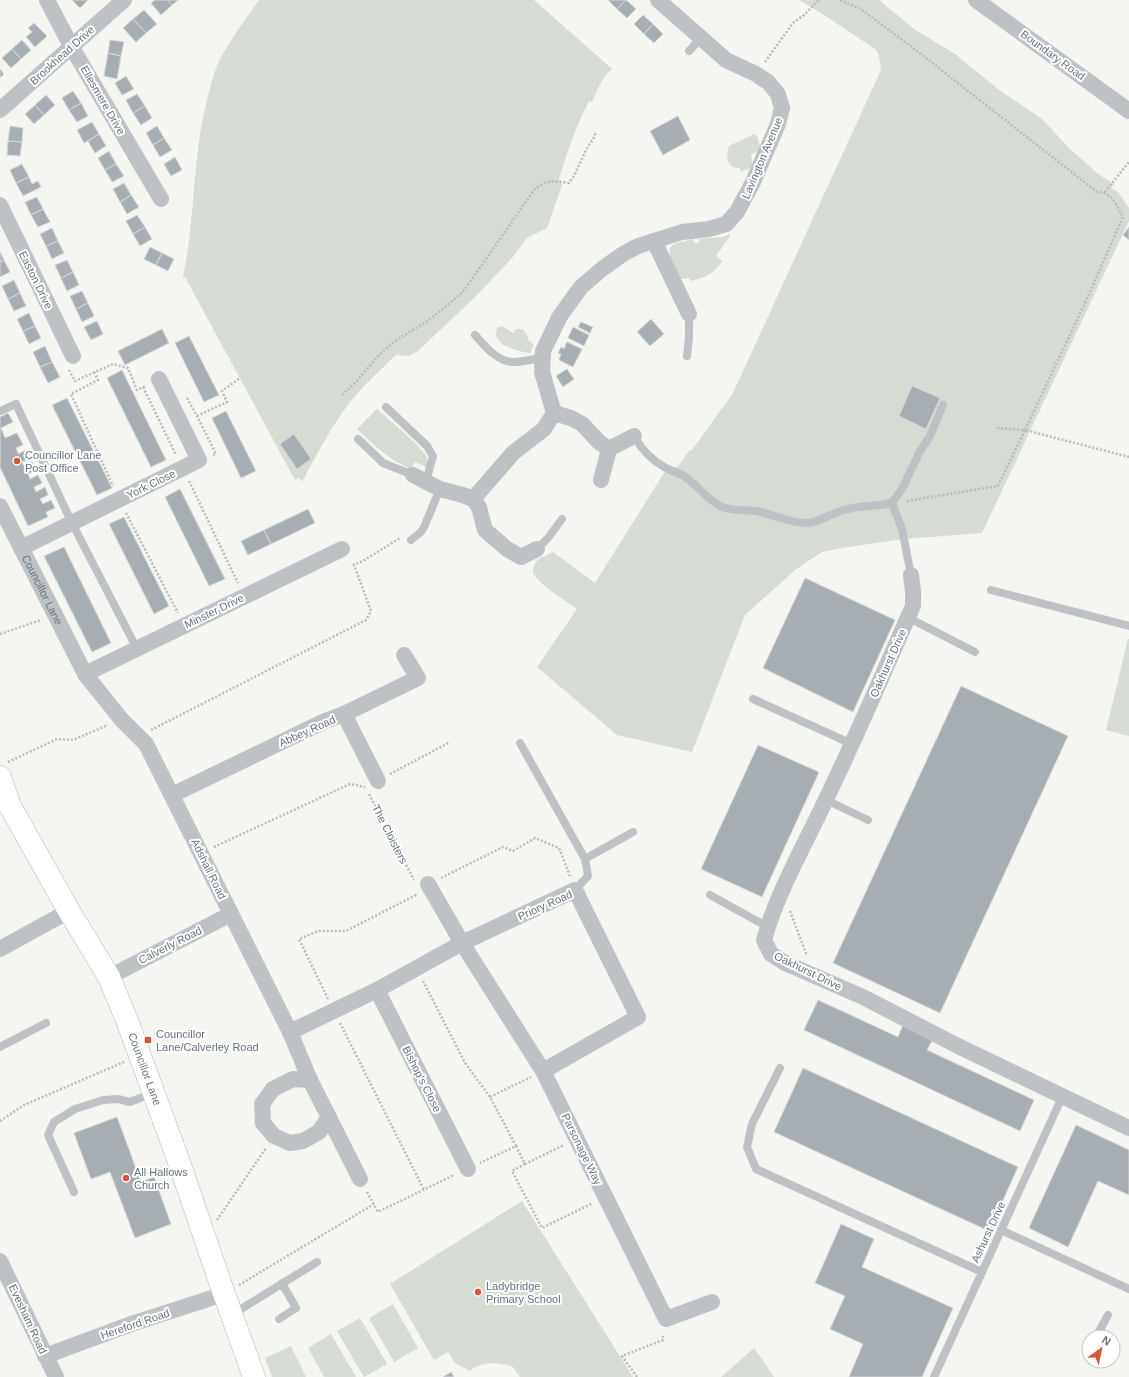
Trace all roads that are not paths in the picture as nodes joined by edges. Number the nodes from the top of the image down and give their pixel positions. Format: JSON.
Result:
{"nodes":[{"id":1,"x":47,"y":0,"type":"edge"},
{"id":2,"x":124,"y":0,"type":"edge"},
{"id":3,"x":658,"y":0,"type":"edge"},
{"id":4,"x":976,"y":0,"type":"edge"},
{"id":5,"x":701,"y":38,"type":"junction"},
{"id":6,"x":72,"y":46,"type":"junction"},
{"id":7,"x":689,"y":51,"type":"dead end"},
{"id":8,"x":0,"y":110,"type":"edge"},
{"id":9,"x":1129,"y":111,"type":"edge"},
{"id":10,"x":161,"y":199,"type":"dead end"},
{"id":11,"x":0,"y":205,"type":"edge"},
{"id":12,"x":654,"y":241,"type":"junction"},
{"id":13,"x":689,"y":314,"type":"joint"},
{"id":14,"x":475,"y":334,"type":"dead end"},
{"id":15,"x":73,"y":356,"type":"road end"},
{"id":16,"x":687,"y":356,"type":"dead end"},
{"id":17,"x":542,"y":358,"type":"junction"},
{"id":18,"x":159,"y":379,"type":"road end"},
{"id":19,"x":943,"y":405,"type":"dead end"},
{"id":20,"x":386,"y":408,"type":"dead end"},
{"id":21,"x":0,"y":411,"type":"edge"},
{"id":22,"x":554,"y":413,"type":"junction"},
{"id":23,"x":634,"y":436,"type":"joint"},
{"id":24,"x":358,"y":440,"type":"dead end"},
{"id":25,"x":609,"y":449,"type":"junction"},
{"id":26,"x":601,"y":480,"type":"dead end"},
{"id":27,"x":427,"y":482,"type":"junction"},
{"id":28,"x":473,"y":499,"type":"junction"},
{"id":29,"x":892,"y":503,"type":"junction"},
{"id":30,"x":0,"y":506,"type":"edge"},
{"id":31,"x":562,"y":519,"type":"dead end"},
{"id":32,"x":72,"y":523,"type":"junction"},
{"id":33,"x":411,"y":540,"type":"dead end"},
{"id":34,"x":22,"y":548,"type":"junction"},
{"id":35,"x":342,"y":549,"type":"road end"},
{"id":36,"x":537,"y":549,"type":"joint"},
{"id":37,"x":911,"y":575,"type":"joint"},
{"id":38,"x":991,"y":590,"type":"dead end"},
{"id":39,"x":908,"y":617,"type":"junction"},
{"id":40,"x":1129,"y":626,"type":"edge"},
{"id":41,"x":137,"y":648,"type":"junction"},
{"id":42,"x":976,"y":652,"type":"dead end"},
{"id":43,"x":404,"y":655,"type":"dead end"},
{"id":44,"x":85,"y":674,"type":"junction"},
{"id":45,"x":753,"y":699,"type":"dead end"},
{"id":46,"x":344,"y":714,"type":"junction"},
{"id":47,"x":520,"y":743,"type":"dead end"},
{"id":48,"x":852,"y":744,"type":"junction"},
{"id":49,"x":4,"y":769,"type":"edge"},
{"id":50,"x":372,"y":784,"type":"road end"},
{"id":51,"x":172,"y":795,"type":"junction"},
{"id":52,"x":826,"y":800,"type":"junction"},
{"id":53,"x":868,"y":820,"type":"dead end"},
{"id":54,"x":633,"y":832,"type":"dead end"},
{"id":55,"x":585,"y":859,"type":"junction"},
{"id":56,"x":423,"y":887,"type":"road end"},
{"id":57,"x":575,"y":890,"type":"junction"},
{"id":58,"x":710,"y":895,"type":"dead end"},
{"id":59,"x":69,"y":911,"type":"junction"},
{"id":60,"x":231,"y":914,"type":"junction"},
{"id":61,"x":768,"y":927,"type":"junction"},
{"id":62,"x":462,"y":943,"type":"junction"},
{"id":63,"x":0,"y":950,"type":"edge"},
{"id":64,"x":109,"y":977,"type":"junction"},
{"id":65,"x":377,"y":990,"type":"junction"},
{"id":66,"x":46,"y":1023,"type":"dead end"},
{"id":67,"x":290,"y":1032,"type":"junction"},
{"id":68,"x":0,"y":1047,"type":"edge"},
{"id":69,"x":780,"y":1068,"type":"dead end"},
{"id":70,"x":543,"y":1070,"type":"junction"},
{"id":71,"x":310,"y":1080,"type":"junction"},
{"id":72,"x":153,"y":1092,"type":"junction"},
{"id":73,"x":1063,"y":1095,"type":"junction"},
{"id":74,"x":329,"y":1118,"type":"junction"},
{"id":75,"x":1129,"y":1128,"type":"edge"},
{"id":76,"x":468,"y":1169,"type":"road end"},
{"id":77,"x":360,"y":1179,"type":"road end"},
{"id":78,"x":74,"y":1192,"type":"dead end"},
{"id":79,"x":1001,"y":1230,"type":"junction"},
{"id":80,"x":0,"y":1261,"type":"edge"},
{"id":81,"x":317,"y":1262,"type":"dead end"},
{"id":82,"x":982,"y":1272,"type":"junction"},
{"id":83,"x":282,"y":1284,"type":"junction"},
{"id":84,"x":1128,"y":1286,"type":"edge"},
{"id":85,"x":224,"y":1294,"type":"junction"},
{"id":86,"x":712,"y":1302,"type":"dead end"},
{"id":87,"x":232,"y":1315,"type":"junction"},
{"id":88,"x":1108,"y":1315,"type":"dead end"},
{"id":89,"x":279,"y":1319,"type":"dead end"},
{"id":90,"x":1100,"y":1329,"type":"edge"},
{"id":91,"x":45,"y":1356,"type":"junction"},
{"id":92,"x":56,"y":1377,"type":"edge"},
{"id":93,"x":254,"y":1377,"type":"edge"},
{"id":94,"x":934,"y":1377,"type":"edge"}],
"edges":[{"from":1,"to":6,"type":"street","name":"Ellesmere Drive"},
{"from":2,"to":6,"type":"street","name":"Brookhead Drive"},
{"from":3,"to":5,"type":"street","name":"Lavington Avenue"},
{"from":4,"to":9,"type":"street","name":"Boundary Road"},
{"from":5,"to":7,"type":"lane"},
{"from":5,"to":12,"type":"street","name":"Lavington Avenue"},
{"from":6,"to":8,"type":"street","name":"Brookhead Drive"},
{"from":6,"to":10,"type":"street","name":"Ellesmere Drive"},
{"from":11,"to":15,"type":"street","name":"Easton Drive"},
{"from":12,"to":13,"type":"street"},
{"from":12,"to":17,"type":"street","name":"Lavington Avenue"},
{"from":13,"to":16,"type":"lane"},
{"from":14,"to":17,"type":"lane"},
{"from":17,"to":22,"type":"street","name":"Lavington Avenue"},
{"from":18,"to":32,"type":"street","name":"York Close"},
{"from":19,"to":29,"type":"lane"},
{"from":20,"to":27,"type":"lane"},
{"from":21,"to":32,"type":"lane"},
{"from":22,"to":25,"type":"street"},
{"from":22,"to":28,"type":"street"},
{"from":23,"to":25,"type":"street"},
{"from":23,"to":29,"type":"lane"},
{"from":24,"to":27,"type":"lane"},
{"from":25,"to":26,"type":"street"},
{"from":27,"to":28,"type":"street"},
{"from":27,"to":33,"type":"lane"},
{"from":28,"to":36,"type":"street"},
{"from":29,"to":37,"type":"lane"},
{"from":30,"to":34,"type":"street","name":"Councillor Lane"},
{"from":31,"to":36,"type":"lane"},
{"from":32,"to":34,"type":"street","name":"York Close"},
{"from":32,"to":41,"type":"lane"},
{"from":34,"to":44,"type":"street","name":"Councillor Lane"},
{"from":35,"to":41,"type":"street","name":"Minster Drive"},
{"from":37,"to":39,"type":"street","name":"Oakhurst Drive"},
{"from":38,"to":40,"type":"lane"},
{"from":39,"to":42,"type":"lane"},
{"from":39,"to":48,"type":"street","name":"Oakhurst Drive"},
{"from":41,"to":44,"type":"street","name":"Minster Drive"},
{"from":43,"to":46,"type":"street","name":"Abbey Road"},
{"from":44,"to":51,"type":"street","name":"Adshall Road"},
{"from":45,"to":48,"type":"lane"},
{"from":46,"to":50,"type":"street"},
{"from":46,"to":51,"type":"street","name":"Abbey Road"},
{"from":47,"to":55,"type":"lane"},
{"from":48,"to":52,"type":"street","name":"Oakhurst Drive"},
{"from":49,"to":59,"type":"street","name":"Councillor Lane"},
{"from":51,"to":60,"type":"street","name":"Adshall Road"},
{"from":52,"to":53,"type":"lane"},
{"from":52,"to":61,"type":"street","name":"Oakhurst Drive"},
{"from":54,"to":55,"type":"lane"},
{"from":55,"to":57,"type":"lane"},
{"from":56,"to":62,"type":"street"},
{"from":57,"to":62,"type":"street","name":"Priory Road"},
{"from":57,"to":70,"type":"street","name":"Priory Road"},
{"from":58,"to":61,"type":"lane"},
{"from":59,"to":63,"type":"street"},
{"from":59,"to":64,"type":"street","name":"Councillor Lane"},
{"from":60,"to":64,"type":"street","name":"Calverly Road"},
{"from":60,"to":67,"type":"street","name":"Adshall Road"},
{"from":61,"to":73,"type":"street","name":"Oakhurst Drive"},
{"from":62,"to":65,"type":"street","name":"Priory Road"},
{"from":62,"to":70,"type":"street","name":"Parsonage Way"},
{"from":64,"to":72,"type":"street","name":"Councillor Lane"},
{"from":65,"to":67,"type":"street","name":"Priory Road"},
{"from":65,"to":76,"type":"street","name":"Bishop's Close"},
{"from":66,"to":68,"type":"lane"},
{"from":67,"to":71,"type":"street","name":"Adshall Road"},
{"from":69,"to":82,"type":"lane"},
{"from":70,"to":86,"type":"street","name":"Parsonage Way"},
{"from":71,"to":74,"type":"street","name":"Adshall Road"},
{"from":71,"to":74,"type":"street"},
{"from":72,"to":78,"type":"lane"},
{"from":72,"to":85,"type":"street","name":"Councillor Lane"},
{"from":73,"to":75,"type":"street","name":"Oakhurst Drive"},
{"from":73,"to":79,"type":"lane","name":"Ashurst Drive"},
{"from":74,"to":77,"type":"street","name":"Adshall Road"},
{"from":79,"to":82,"type":"lane","name":"Ashurst Drive"},
{"from":79,"to":84,"type":"lane"},
{"from":80,"to":91,"type":"street","name":"Evesham Road"},
{"from":81,"to":83,"type":"lane"},
{"from":82,"to":94,"type":"lane","name":"Ashurst Drive"},
{"from":83,"to":87,"type":"lane"},
{"from":83,"to":89,"type":"lane"},
{"from":85,"to":87,"type":"street","name":"Councillor Lane"},
{"from":85,"to":91,"type":"street","name":"Hereford Road"},
{"from":87,"to":93,"type":"street","name":"Councillor Lane"},
{"from":88,"to":90,"type":"lane"},
{"from":91,"to":92,"type":"street","name":"Evesham Road"}]}
